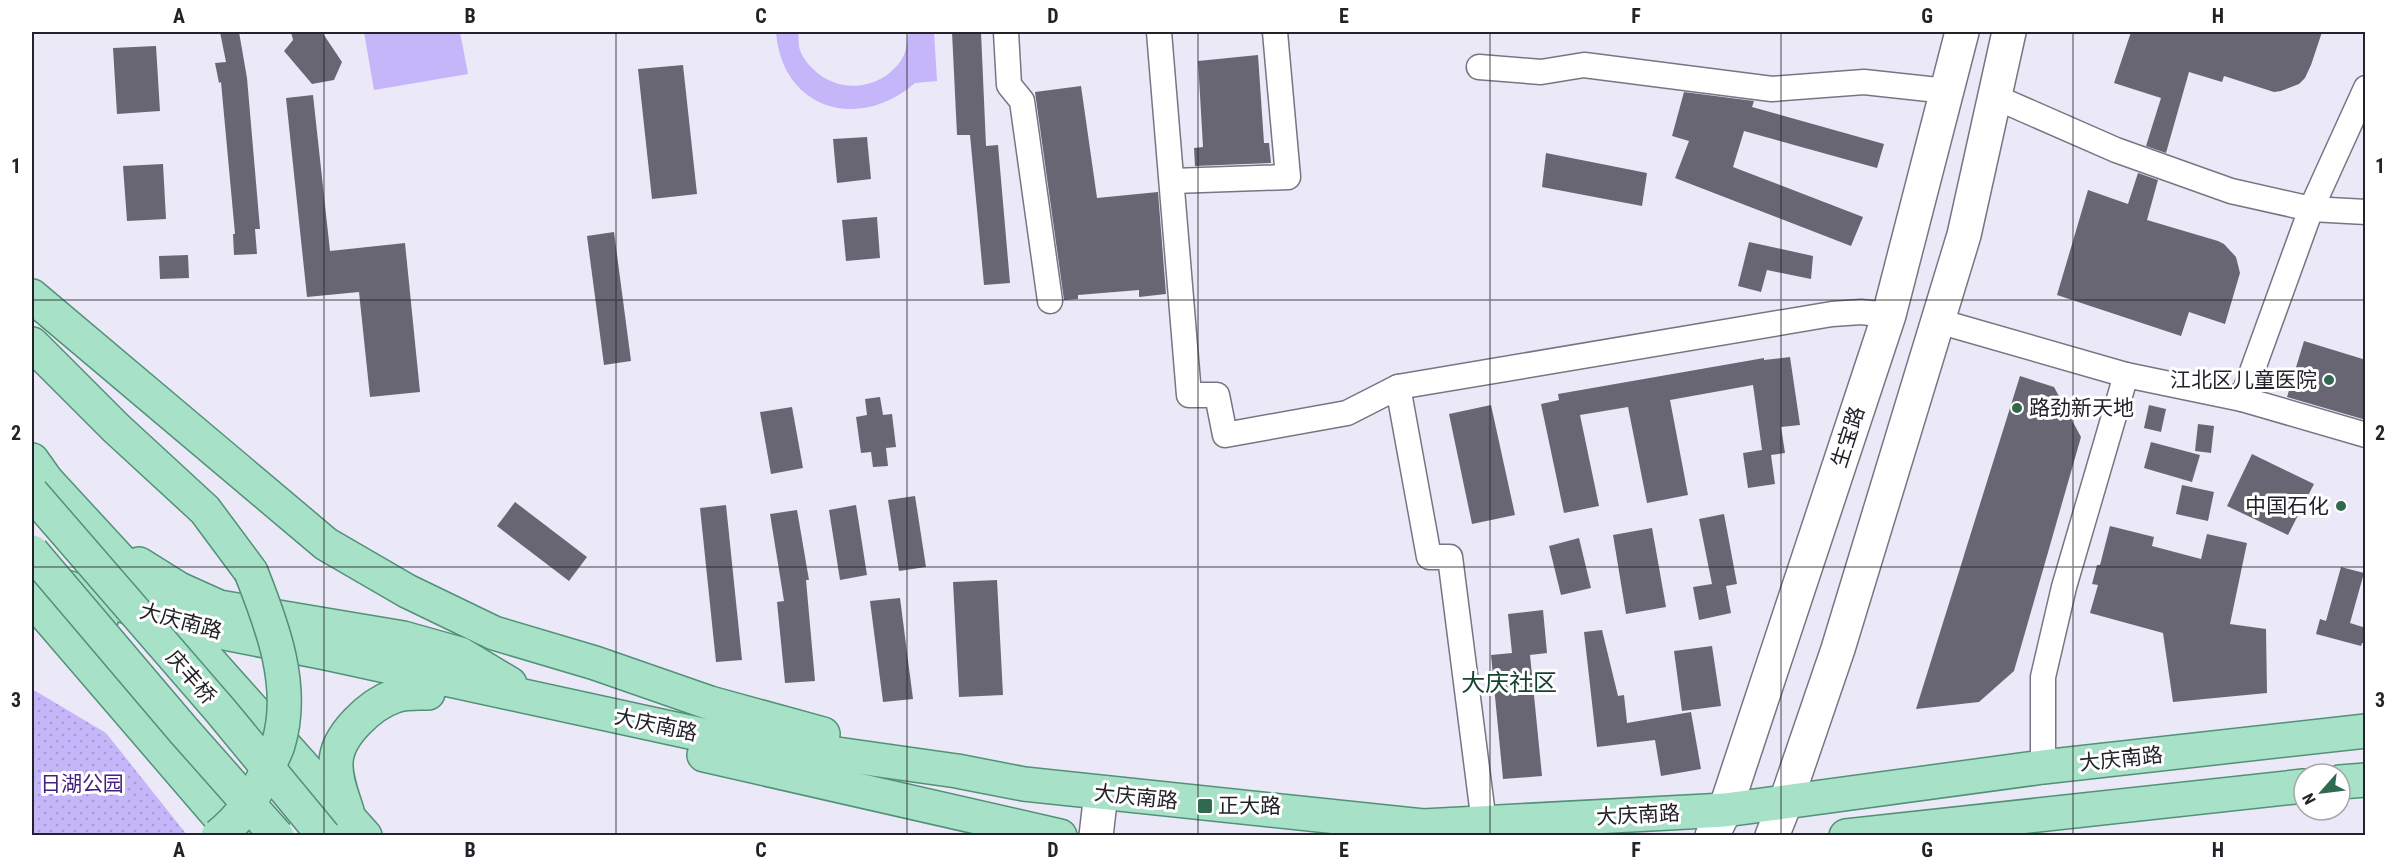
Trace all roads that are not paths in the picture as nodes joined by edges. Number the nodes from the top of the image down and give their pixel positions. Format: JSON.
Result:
{"nodes":[{"id":1,"x":1006,"y":32,"type":"edge"},
{"id":2,"x":1159,"y":32,"type":"edge"},
{"id":3,"x":1275,"y":32,"type":"edge"},
{"id":4,"x":1962,"y":32,"type":"edge"},
{"id":5,"x":2009,"y":32,"type":"edge"},
{"id":6,"x":1479,"y":67,"type":"dead end"},
{"id":7,"x":2366,"y":88,"type":"edge"},
{"id":8,"x":1947,"y":91,"type":"junction"},
{"id":9,"x":1995,"y":98,"type":"junction"},
{"id":10,"x":1173,"y":181,"type":"junction"},
{"id":11,"x":2311,"y":209,"type":"junction"},
{"id":12,"x":2366,"y":212,"type":"edge"},
{"id":13,"x":32,"y":296,"type":"edge"},
{"id":14,"x":1050,"y":301,"type":"dead end"},
{"id":15,"x":1889,"y":315,"type":"junction"},
{"id":16,"x":1938,"y":321,"type":"junction"},
{"id":17,"x":32,"y":344,"type":"edge"},
{"id":18,"x":2126,"y":375,"type":"junction"},
{"id":19,"x":1398,"y":387,"type":"junction"},
{"id":20,"x":2242,"y":399,"type":"junction"},
{"id":21,"x":2366,"y":435,"type":"edge"},
{"id":22,"x":32,"y":460,"type":"edge"},
{"id":23,"x":32,"y":493,"type":"edge"},
{"id":24,"x":104,"y":542,"type":"junction"},
{"id":25,"x":32,"y":552,"type":"edge"},
{"id":26,"x":32,"y":595,"type":"edge"},
{"id":27,"x":186,"y":634,"type":"junction"},
{"id":28,"x":428,"y":693,"type":"junction"},
{"id":29,"x":532,"y":698,"type":"junction"},
{"id":30,"x":2366,"y":731,"type":"edge"},
{"id":31,"x":2043,"y":767,"type":"junction"},
{"id":32,"x":957,"y":771,"type":"junction"},
{"id":33,"x":2292,"y":787,"type":"edge"},
{"id":34,"x":1101,"y":793,"type":"junction"},
{"id":35,"x":1786,"y":801,"type":"junction"},
{"id":36,"x":1484,"y":823,"type":"junction"},
{"id":37,"x":1718,"y":823,"type":"edge"},
{"id":38,"x":346,"y":829,"type":"edge"},
{"id":39,"x":218,"y":836,"type":"edge"},
{"id":40,"x":236,"y":836,"type":"edge"},
{"id":41,"x":277,"y":836,"type":"edge"},
{"id":42,"x":1060,"y":836,"type":"edge"},
{"id":43,"x":1096,"y":836,"type":"edge"},
{"id":44,"x":1772,"y":836,"type":"edge"},
{"id":45,"x":1846,"y":836,"type":"edge"}],
"edges":[{"from":1,"to":14,"type":"street"},
{"from":2,"to":10,"type":"street"},
{"from":3,"to":10,"type":"street"},
{"from":4,"to":8,"type":"main road","name":"生宝路"},
{"from":5,"to":9,"type":"main road"},
{"from":6,"to":8,"type":"street"},
{"from":7,"to":11,"type":"street"},
{"from":8,"to":15,"type":"main road","name":"生宝路"},
{"from":9,"to":11,"type":"street"},
{"from":9,"to":16,"type":"main road"},
{"from":10,"to":19,"type":"street"},
{"from":11,"to":12,"type":"street"},
{"from":11,"to":20,"type":"street"},
{"from":13,"to":32,"type":"main road"},
{"from":15,"to":19,"type":"street"},
{"from":15,"to":37,"type":"main road","name":"生宝路"},
{"from":16,"to":18,"type":"street"},
{"from":16,"to":35,"type":"main road"},
{"from":17,"to":39,"type":"main road","bridge":true},
{"from":18,"to":20,"type":"street"},
{"from":18,"to":31,"type":"street"},
{"from":19,"to":36,"type":"street"},
{"from":20,"to":21,"type":"street"},
{"from":22,"to":24,"type":"main road"},
{"from":23,"to":38,"type":"main road","name":"庆丰桥","bridge":true},
{"from":24,"to":27,"type":"main road"},
{"from":24,"to":29,"type":"main road"},
{"from":25,"to":41,"type":"main road","name":"庆丰桥","bridge":true},
{"from":26,"to":27,"type":"main road","name":"大庆南路"},
{"from":26,"to":40,"type":"main road"},
{"from":27,"to":28,"type":"main road","name":"大庆南路"},
{"from":27,"to":29,"type":"main road","name":"大庆南路"},
{"from":27,"to":38,"type":"main road"},
{"from":28,"to":38,"type":"main road"},
{"from":28,"to":42,"type":"main road","name":"大庆南路"},
{"from":29,"to":32,"type":"main road","name":"大庆南路"},
{"from":30,"to":31,"type":"main road","name":"大庆南路"},
{"from":31,"to":35,"type":"main road","name":"大庆南路"},
{"from":32,"to":34,"type":"main road","name":"大庆南路"},
{"from":33,"to":45,"type":"main road"},
{"from":34,"to":36,"type":"main road","name":"大庆南路"},
{"from":34,"to":43,"type":"main road"},
{"from":35,"to":37,"type":"main road","name":"大庆南路"},
{"from":35,"to":44,"type":"main road"},
{"from":36,"to":37,"type":"main road","name":"大庆南路"}]}
